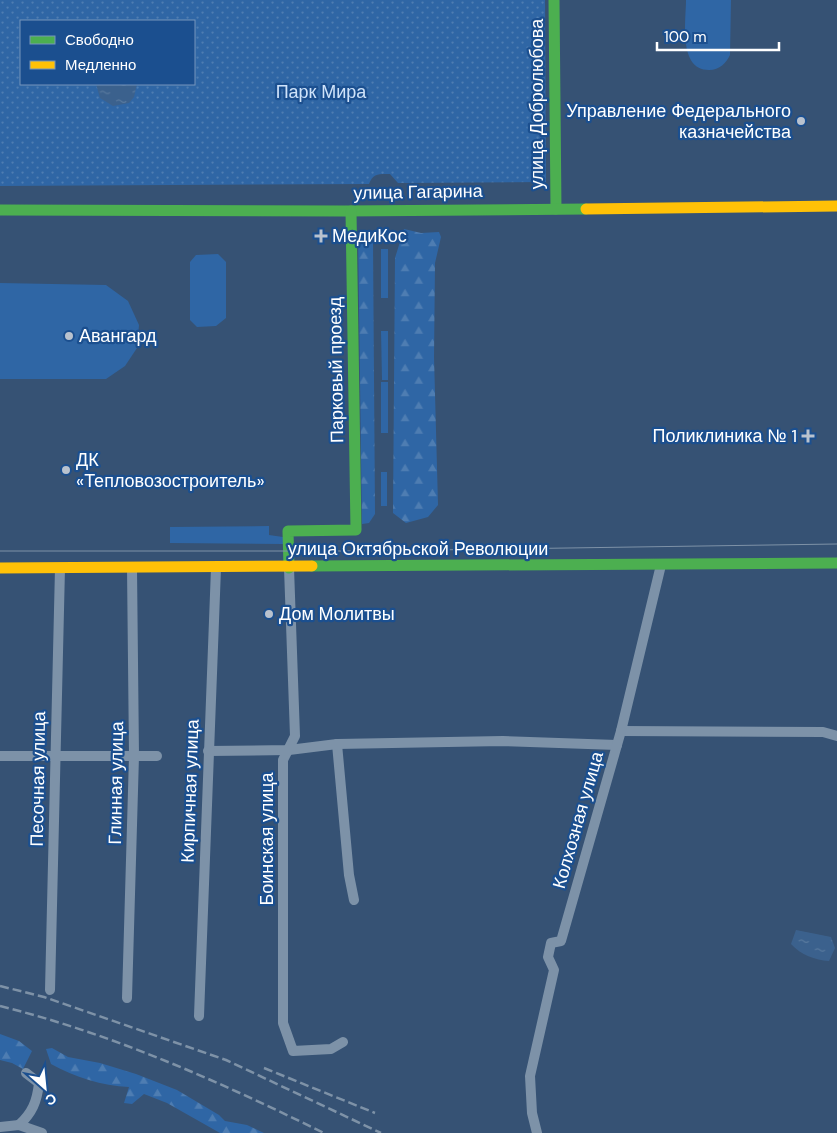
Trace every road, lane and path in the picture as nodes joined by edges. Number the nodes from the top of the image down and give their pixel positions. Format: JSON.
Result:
{"nodes":[{"id":1,"x":554,"y":0,"type":"edge"},
{"id":2,"x":837,"y":206,"type":"edge"},
{"id":3,"x":556,"y":209,"type":"junction"},
{"id":4,"x":0,"y":210,"type":"edge"},
{"id":5,"x":351,"y":211,"type":"junction"},
{"id":6,"x":837,"y":563,"type":"edge"},
{"id":7,"x":660,"y":564,"type":"junction"},
{"id":8,"x":0,"y":568,"type":"edge"},
{"id":9,"x":60,"y":568,"type":"junction"},
{"id":10,"x":132,"y":568,"type":"junction"},
{"id":11,"x":216,"y":568,"type":"junction"},
{"id":12,"x":289,"y":568,"type":"junction"},
{"id":13,"x":621,"y":731,"type":"junction"},
{"id":14,"x":837,"y":736,"type":"edge"},
{"id":15,"x":337,"y":744,"type":"junction"},
{"id":16,"x":617,"y":745,"type":"junction"},
{"id":17,"x":289,"y":750,"type":"junction"},
{"id":18,"x":208,"y":751,"type":"junction"},
{"id":19,"x":0,"y":756,"type":"edge"},
{"id":20,"x":134,"y":756,"type":"junction"},
{"id":21,"x":158,"y":756,"type":"dead end"},
{"id":22,"x":54,"y":757,"type":"junction"},
{"id":23,"x":354,"y":900,"type":"dead end"},
{"id":24,"x":50,"y":990,"type":"dead end"},
{"id":25,"x":127,"y":998,"type":"dead end"},
{"id":26,"x":200,"y":1016,"type":"dead end"},
{"id":27,"x":343,"y":1042,"type":"dead end"},
{"id":28,"x":26,"y":1073,"type":"dead end"},
{"id":29,"x":19,"y":1126,"type":"junction"},
{"id":30,"x":0,"y":1127,"type":"edge"},
{"id":31,"x":42,"y":1133,"type":"edge"},
{"id":32,"x":537,"y":1133,"type":"edge"}],
"edges":[{"from":1,"to":3,"type":"street","name":"улица Добролюбова"},
{"from":2,"to":3,"type":"street","name":"улица Гагарина"},
{"from":3,"to":5,"type":"street","name":"улица Гагарина"},
{"from":4,"to":5,"type":"street","name":"улица Гагарина"},
{"from":5,"to":12,"type":"street","name":"Парковый проезд"},
{"from":6,"to":7,"type":"street","name":"улица Октябрьской Революции"},
{"from":7,"to":12,"type":"street","name":"улица Октябрьской Революции"},
{"from":7,"to":13,"type":"street","name":"Колхозная улица"},
{"from":8,"to":9,"type":"street","name":"улица Октябрьской Революции"},
{"from":9,"to":10,"type":"street","name":"улица Октябрьской Революции"},
{"from":9,"to":22,"type":"street","name":"Песочная улица"},
{"from":10,"to":11,"type":"street","name":"улица Октябрьской Революции"},
{"from":10,"to":20,"type":"street","name":"Глинная улица"},
{"from":11,"to":12,"type":"street","name":"улица Октябрьской Революции"},
{"from":11,"to":18,"type":"street","name":"Кирпичная улица"},
{"from":12,"to":17,"type":"street","name":"Боинская улица"},
{"from":13,"to":14,"type":"street"},
{"from":13,"to":16,"type":"street","name":"Колхозная улица"},
{"from":15,"to":16,"type":"street"},
{"from":15,"to":17,"type":"street"},
{"from":15,"to":23,"type":"street"},
{"from":16,"to":32,"type":"street","name":"Колхозная улица"},
{"from":17,"to":18,"type":"street"},
{"from":17,"to":27,"type":"street","name":"Боинская улица"},
{"from":18,"to":26,"type":"street","name":"Кирпичная улица"},
{"from":19,"to":22,"type":"street"},
{"from":20,"to":21,"type":"street"},
{"from":20,"to":22,"type":"street"},
{"from":20,"to":25,"type":"street","name":"Глинная улица"},
{"from":22,"to":24,"type":"street","name":"Песочная улица"},
{"from":28,"to":29,"type":"street"},
{"from":29,"to":30,"type":"street"},
{"from":29,"to":31,"type":"street"}]}
